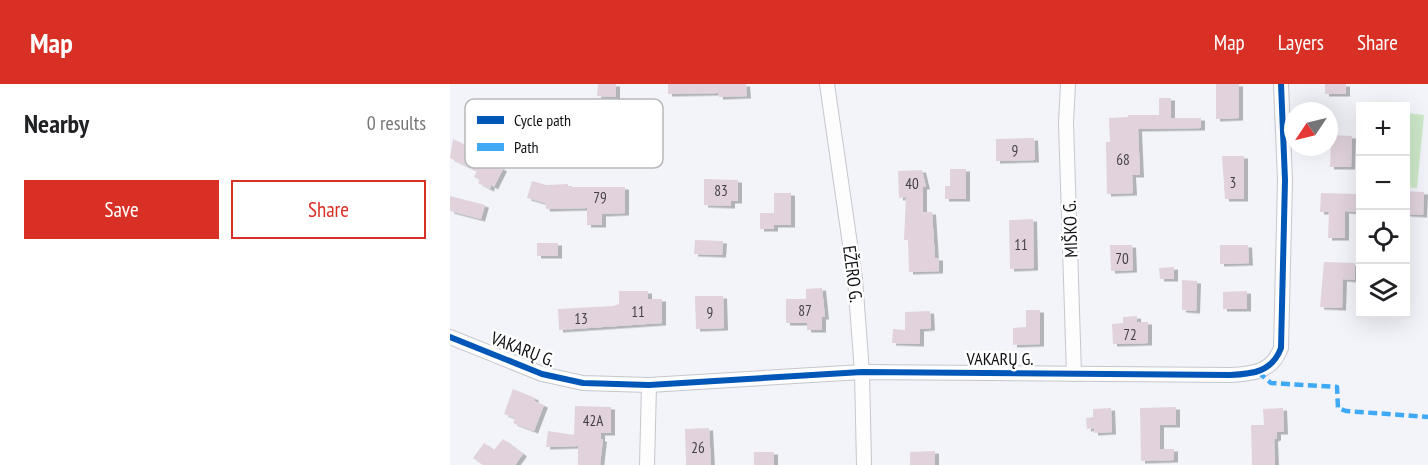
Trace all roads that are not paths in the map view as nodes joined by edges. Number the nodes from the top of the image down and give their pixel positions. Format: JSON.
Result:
{"nodes":[{"id":1,"x":827,"y":84,"type":"edge"},
{"id":2,"x":1068,"y":84,"type":"edge"},
{"id":3,"x":1281,"y":84,"type":"edge"},
{"id":4,"x":450,"y":337,"type":"edge"},
{"id":5,"x":862,"y":372,"type":"junction"},
{"id":6,"x":1074,"y":374,"type":"junction"},
{"id":7,"x":649,"y":385,"type":"junction"},
{"id":8,"x":647,"y":465,"type":"edge"},
{"id":9,"x":864,"y":465,"type":"edge"}],
"edges":[{"from":1,"to":5,"type":"street","name":"EŽERO G."},
{"from":2,"to":6,"type":"street","name":"MIŠKO G."},
{"from":3,"to":6,"type":"street","name":"VAKARŲ G."},
{"from":4,"to":7,"type":"street","name":"VAKARŲ G."},
{"from":5,"to":6,"type":"street","name":"VAKARŲ G."},
{"from":5,"to":7,"type":"street","name":"VAKARŲ G."},
{"from":5,"to":9,"type":"street","name":"EŽERO G."},
{"from":7,"to":8,"type":"street"}]}
